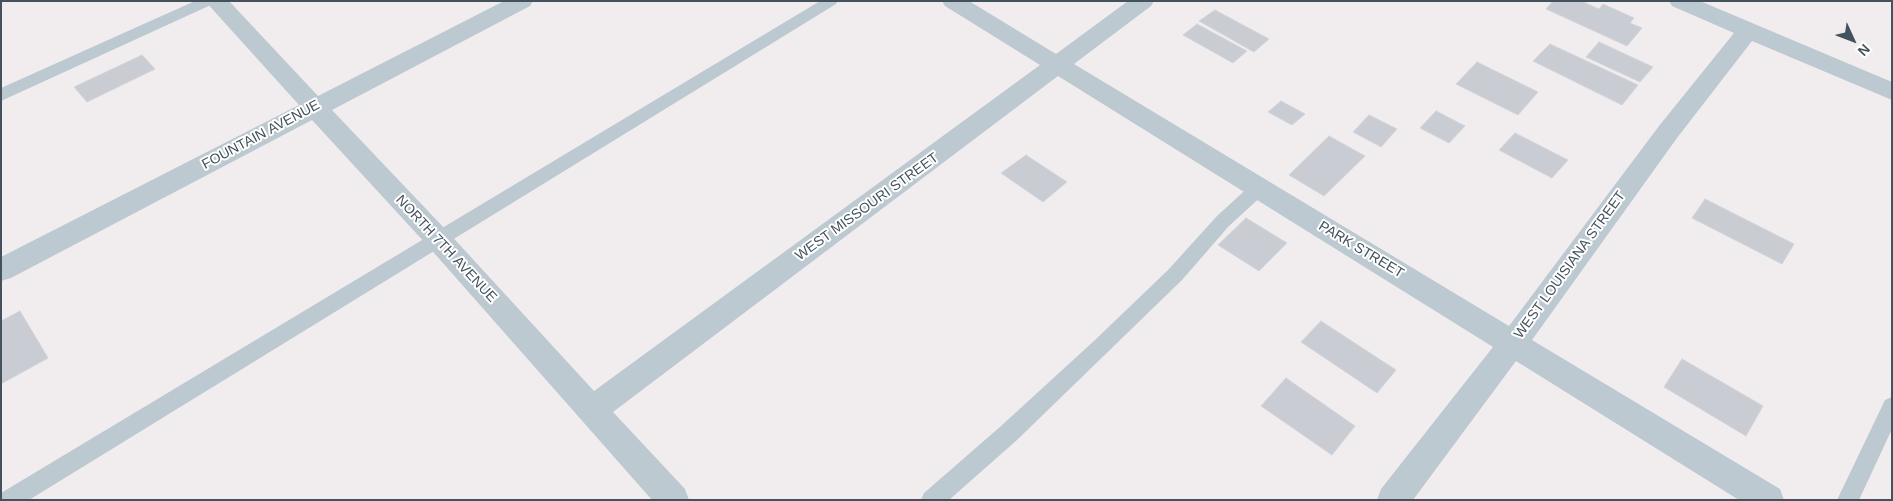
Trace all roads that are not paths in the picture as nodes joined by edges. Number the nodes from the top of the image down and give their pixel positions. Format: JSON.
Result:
{"nodes":[{"id":1,"x":208,"y":1,"type":"edge"},
{"id":2,"x":216,"y":1,"type":"edge"},
{"id":3,"x":522,"y":1,"type":"edge"},
{"id":4,"x":831,"y":1,"type":"edge"},
{"id":5,"x":953,"y":1,"type":"edge"},
{"id":6,"x":1143,"y":1,"type":"edge"},
{"id":7,"x":1695,"y":4,"type":"edge"},
{"id":8,"x":1747,"y":31,"type":"junction"},
{"id":9,"x":1058,"y":66,"type":"junction"},
{"id":10,"x":1892,"y":92,"type":"edge"},
{"id":11,"x":1,"y":95,"type":"edge"},
{"id":12,"x":315,"y":107,"type":"junction"},
{"id":13,"x":1259,"y":188,"type":"junction"},
{"id":14,"x":437,"y":238,"type":"junction"},
{"id":15,"x":1,"y":270,"type":"edge"},
{"id":16,"x":1513,"y":343,"type":"junction"},
{"id":17,"x":1892,"y":406,"type":"edge"},
{"id":18,"x":591,"y":411,"type":"junction"},
{"id":19,"x":9,"y":500,"type":"edge"},
{"id":20,"x":673,"y":500,"type":"edge"},
{"id":21,"x":932,"y":500,"type":"edge"},
{"id":22,"x":1393,"y":500,"type":"edge"},
{"id":23,"x":1768,"y":500,"type":"edge"},
{"id":24,"x":1848,"y":500,"type":"edge"}],
"edges":[{"from":1,"to":11,"type":"lane"},
{"from":2,"to":12,"type":"street","name":"NORTH 7TH AVENUE"},
{"from":3,"to":12,"type":"street","name":"FOUNTAIN AVENUE"},
{"from":4,"to":14,"type":"lane"},
{"from":5,"to":9,"type":"street","name":"PARK STREET"},
{"from":6,"to":9,"type":"street","name":"WEST MISSOURI STREET"},
{"from":7,"to":8,"type":"street"},
{"from":8,"to":10,"type":"street"},
{"from":8,"to":16,"type":"street","name":"WEST LOUISIANA STREET"},
{"from":9,"to":13,"type":"street","name":"PARK STREET"},
{"from":9,"to":18,"type":"street","name":"WEST MISSOURI STREET"},
{"from":12,"to":14,"type":"street","name":"NORTH 7TH AVENUE"},
{"from":12,"to":15,"type":"street","name":"FOUNTAIN AVENUE"},
{"from":13,"to":16,"type":"street","name":"PARK STREET"},
{"from":13,"to":21,"type":"lane"},
{"from":14,"to":18,"type":"street","name":"NORTH 7TH AVENUE"},
{"from":14,"to":19,"type":"lane"},
{"from":16,"to":22,"type":"street","name":"WEST LOUISIANA STREET"},
{"from":16,"to":23,"type":"street","name":"PARK STREET"},
{"from":17,"to":24,"type":"lane"},
{"from":18,"to":20,"type":"street","name":"NORTH 7TH AVENUE"}]}
